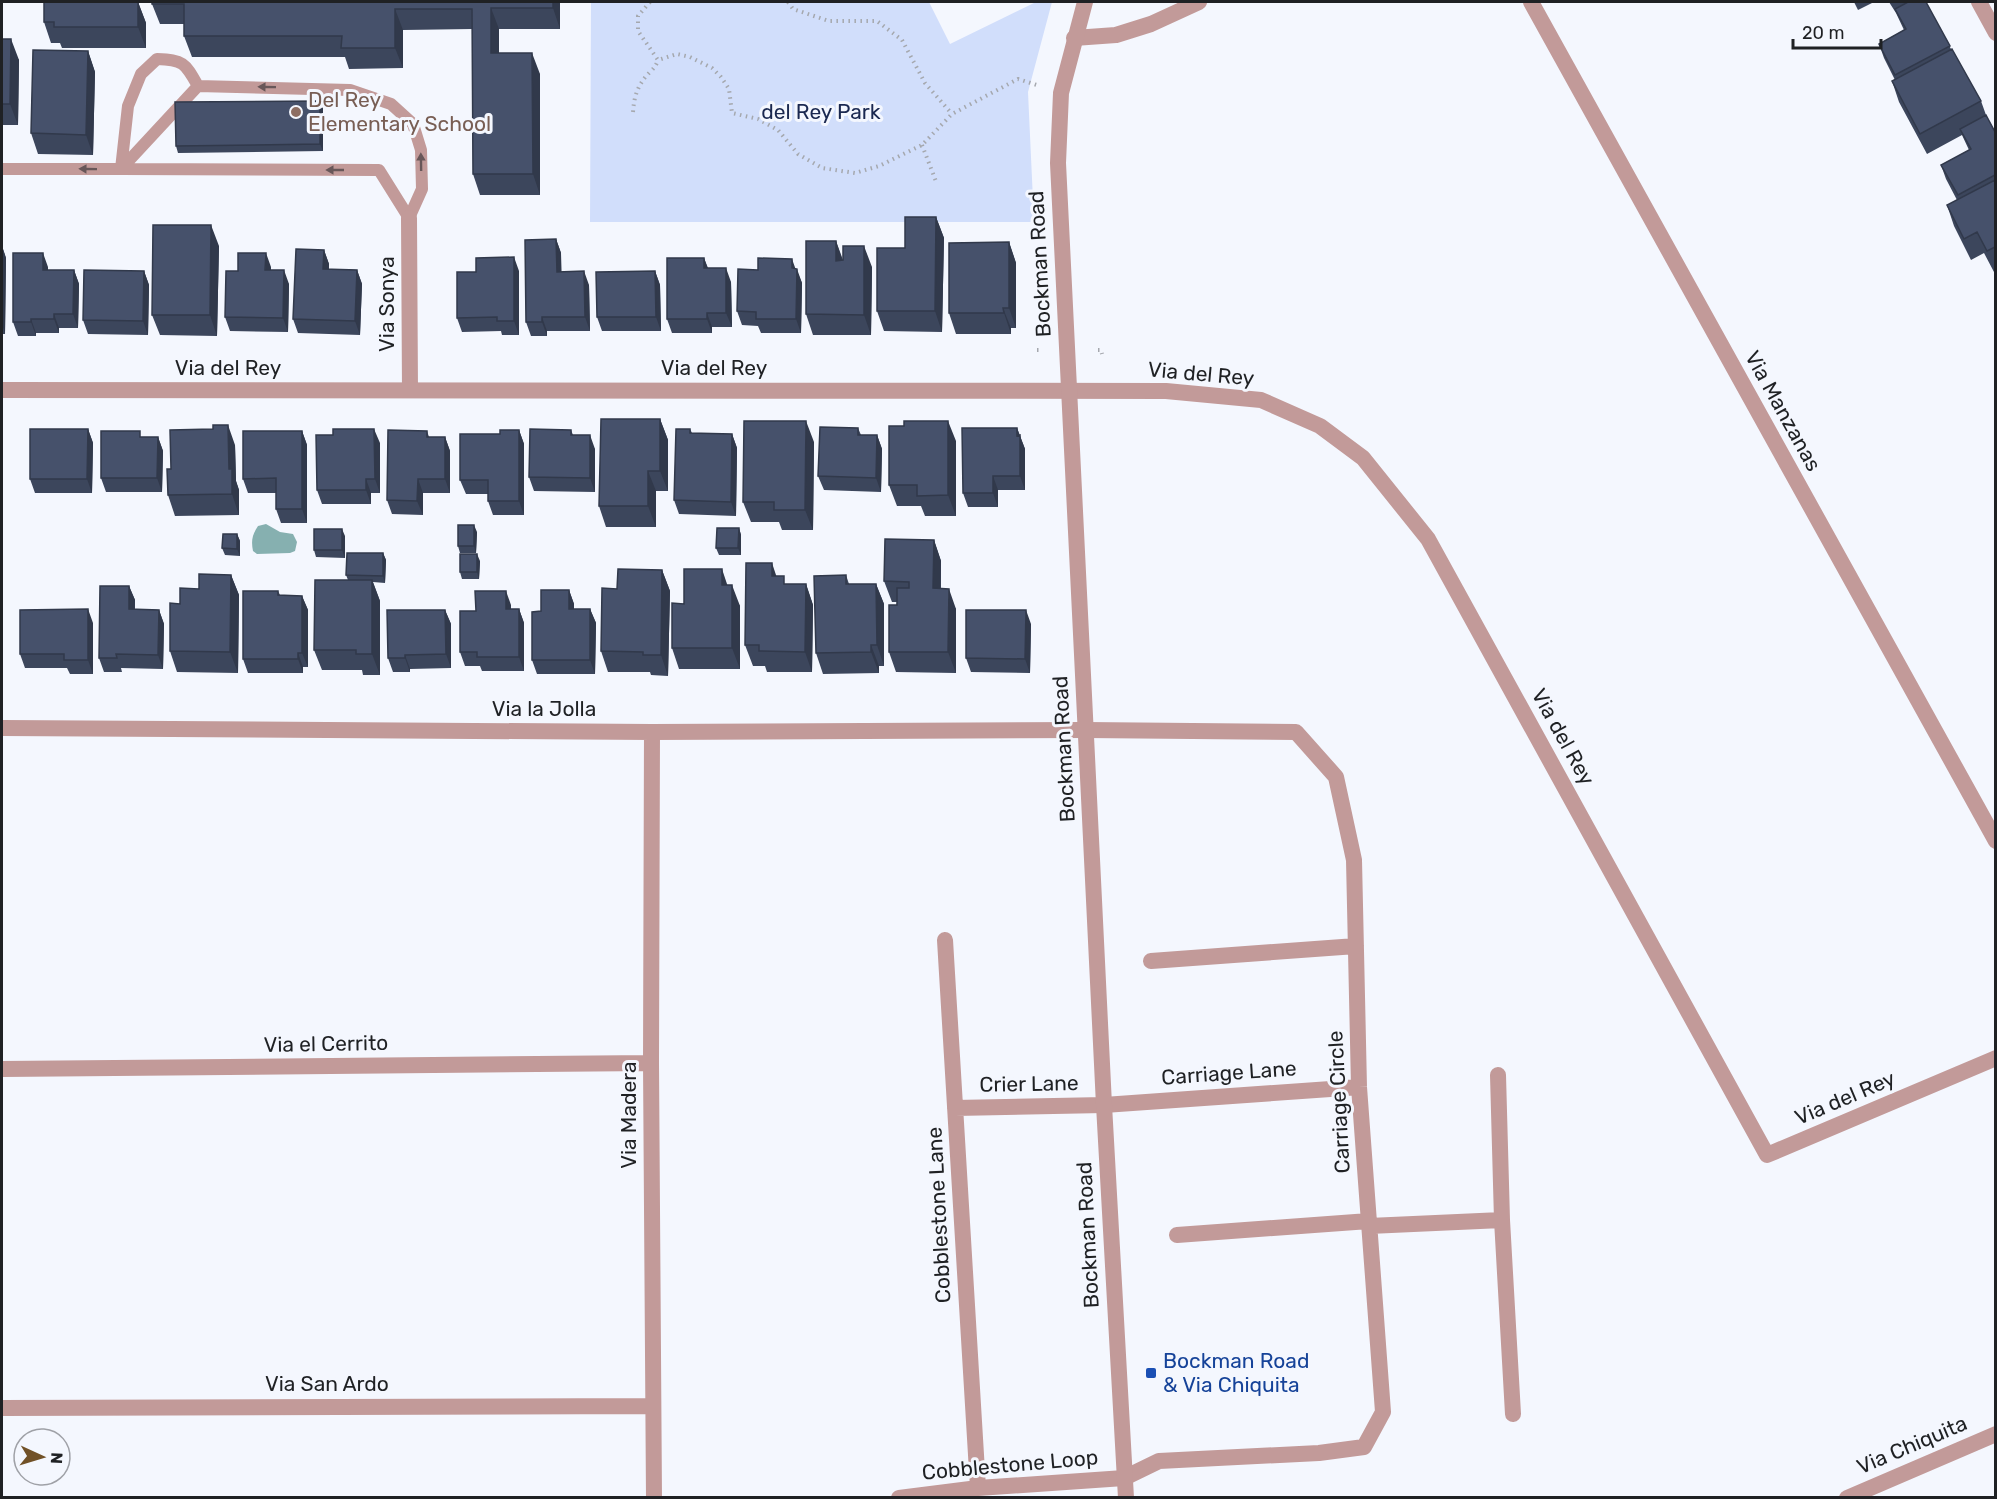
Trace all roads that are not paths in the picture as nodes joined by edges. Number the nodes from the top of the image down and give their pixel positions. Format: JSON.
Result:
{"nodes":[{"id":1,"x":1085,"y":2,"type":"edge"},
{"id":2,"x":1199,"y":2,"type":"edge"},
{"id":3,"x":1531,"y":2,"type":"edge"},
{"id":4,"x":1979,"y":2,"type":"edge"},
{"id":5,"x":1995,"y":33,"type":"edge"},
{"id":6,"x":1074,"y":38,"type":"junction"},
{"id":7,"x":198,"y":86,"type":"junction"},
{"id":8,"x":2,"y":169,"type":"edge"},
{"id":9,"x":121,"y":169,"type":"junction"},
{"id":10,"x":409,"y":218,"type":"junction"},
{"id":11,"x":2,"y":390,"type":"edge"},
{"id":12,"x":410,"y":390,"type":"junction"},
{"id":13,"x":1068,"y":392,"type":"junction"},
{"id":14,"x":2,"y":728,"type":"edge"},
{"id":15,"x":1086,"y":730,"type":"junction"},
{"id":16,"x":652,"y":732,"type":"junction"},
{"id":17,"x":1995,"y":842,"type":"edge"},
{"id":18,"x":945,"y":940,"type":"dead end"},
{"id":19,"x":1356,"y":946,"type":"junction"},
{"id":20,"x":1151,"y":961,"type":"dead end"},
{"id":21,"x":1995,"y":1058,"type":"edge"},
{"id":22,"x":651,"y":1063,"type":"junction"},
{"id":23,"x":2,"y":1070,"type":"edge"},
{"id":24,"x":1498,"y":1075,"type":"dead end"},
{"id":25,"x":1359,"y":1087,"type":"junction"},
{"id":26,"x":1104,"y":1105,"type":"junction"},
{"id":27,"x":955,"y":1108,"type":"junction"},
{"id":28,"x":1502,"y":1220,"type":"junction"},
{"id":29,"x":1369,"y":1223,"type":"junction"},
{"id":30,"x":1177,"y":1235,"type":"dead end"},
{"id":31,"x":653,"y":1406,"type":"junction"},
{"id":32,"x":2,"y":1408,"type":"edge"},
{"id":33,"x":1513,"y":1414,"type":"dead end"},
{"id":34,"x":1995,"y":1434,"type":"edge"},
{"id":35,"x":1124,"y":1478,"type":"junction"},
{"id":36,"x":978,"y":1488,"type":"junction"},
{"id":37,"x":654,"y":1497,"type":"edge"},
{"id":38,"x":899,"y":1497,"type":"edge"},
{"id":39,"x":1126,"y":1497,"type":"edge"},
{"id":40,"x":1847,"y":1497,"type":"edge"}],
"edges":[{"from":1,"to":6,"type":"street","name":"Bockman Road"},
{"from":2,"to":6,"type":"street"},
{"from":3,"to":17,"type":"street","name":"Via Manzanas"},
{"from":4,"to":5,"type":"street"},
{"from":6,"to":13,"type":"street","name":"Bockman Road"},
{"from":7,"to":9,"type":"lane"},
{"from":7,"to":9,"type":"lane"},
{"from":10,"to":7,"type":"lane","one_way":true},
{"from":9,"to":8,"type":"lane","one_way":true},
{"from":10,"to":9,"type":"lane","one_way":true},
{"from":10,"to":12,"type":"street","name":"Via Sonya"},
{"from":11,"to":12,"type":"street","name":"Via del Rey"},
{"from":12,"to":13,"type":"street","name":"Via del Rey"},
{"from":13,"to":15,"type":"street","name":"Bockman Road"},
{"from":13,"to":21,"type":"street","name":"Via del Rey"},
{"from":14,"to":16,"type":"street","name":"Via la Jolla"},
{"from":15,"to":16,"type":"street","name":"Via la Jolla"},
{"from":15,"to":19,"type":"street","name":"Carriage Circle"},
{"from":15,"to":26,"type":"street","name":"Bockman Road"},
{"from":16,"to":22,"type":"street","name":"Via Madera"},
{"from":18,"to":27,"type":"street","name":"Cobblestone Lane"},
{"from":19,"to":20,"type":"street"},
{"from":19,"to":25,"type":"street","name":"Carriage Circle"},
{"from":22,"to":23,"type":"street","name":"Via el Cerrito"},
{"from":22,"to":31,"type":"street","name":"Via Madera"},
{"from":24,"to":28,"type":"street"},
{"from":25,"to":26,"type":"street","name":"Carriage Lane"},
{"from":25,"to":29,"type":"street","name":"Carriage Circle"},
{"from":26,"to":27,"type":"street","name":"Crier Lane"},
{"from":26,"to":35,"type":"street","name":"Bockman Road"},
{"from":27,"to":36,"type":"street","name":"Cobblestone Lane"},
{"from":28,"to":29,"type":"street"},
{"from":28,"to":33,"type":"street"},
{"from":29,"to":30,"type":"street"},
{"from":29,"to":35,"type":"street","name":"Carriage Circle"},
{"from":31,"to":32,"type":"street","name":"Via San Ardo"},
{"from":31,"to":37,"type":"street","name":"Via Madera"},
{"from":34,"to":40,"type":"street","name":"Via Chiquita"},
{"from":35,"to":36,"type":"street","name":"Cobblestone Loop"},
{"from":35,"to":39,"type":"street","name":"Bockman Road"},
{"from":36,"to":38,"type":"street","name":"Cobblestone Loop"}]}
